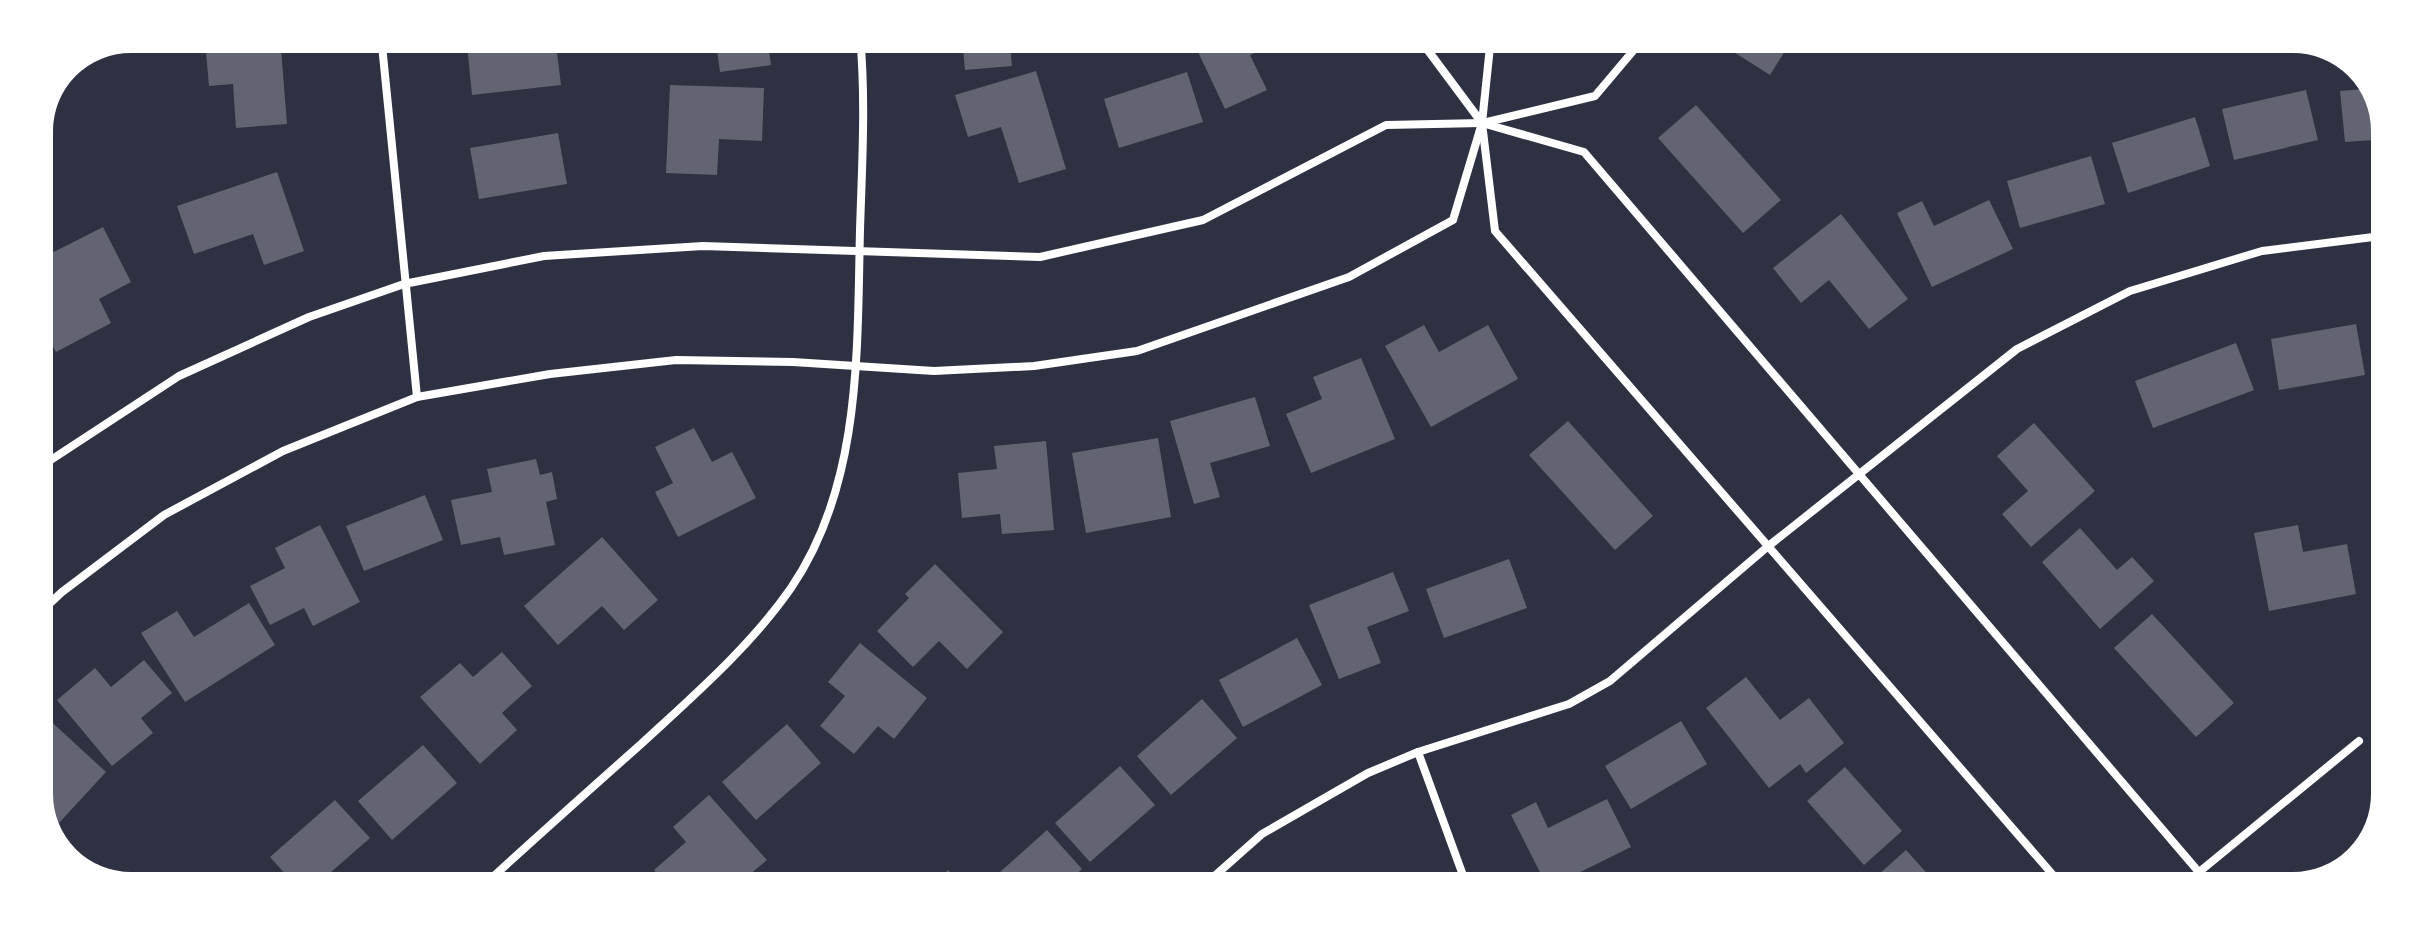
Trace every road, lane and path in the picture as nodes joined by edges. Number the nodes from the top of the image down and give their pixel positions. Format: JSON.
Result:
{"nodes":[{"id":1,"x":382,"y":48,"type":"edge"},
{"id":2,"x":861,"y":48,"type":"edge"},
{"id":3,"x":1426,"y":48,"type":"edge"},
{"id":4,"x":1490,"y":48,"type":"edge"},
{"id":5,"x":1636,"y":48,"type":"edge"},
{"id":6,"x":1482,"y":123,"type":"junction"},
{"id":7,"x":2376,"y":237,"type":"edge"},
{"id":8,"x":860,"y":249,"type":"junction"},
{"id":9,"x":404,"y":284,"type":"junction"},
{"id":10,"x":854,"y":368,"type":"junction"},
{"id":11,"x":417,"y":397,"type":"junction"},
{"id":12,"x":48,"y":462,"type":"edge"},
{"id":13,"x":1860,"y":473,"type":"junction"},
{"id":14,"x":1766,"y":548,"type":"junction"},
{"id":15,"x":48,"y":605,"type":"edge"},
{"id":16,"x":2359,"y":741,"type":"dead end"},
{"id":17,"x":1418,"y":752,"type":"junction"},
{"id":18,"x":2199,"y":872,"type":"junction"},
{"id":19,"x":493,"y":877,"type":"edge"},
{"id":20,"x":1213,"y":877,"type":"edge"},
{"id":21,"x":1464,"y":877,"type":"edge"},
{"id":22,"x":2055,"y":877,"type":"edge"},
{"id":23,"x":2193,"y":877,"type":"edge"},
{"id":24,"x":2203,"y":877,"type":"edge"}],
"edges":[{"from":1,"to":9,"type":"street"},
{"from":2,"to":8,"type":"street"},
{"from":3,"to":6,"type":"street"},
{"from":4,"to":6,"type":"street"},
{"from":5,"to":6,"type":"street"},
{"from":6,"to":8,"type":"street"},
{"from":6,"to":10,"type":"street"},
{"from":6,"to":13,"type":"street"},
{"from":6,"to":14,"type":"street"},
{"from":7,"to":13,"type":"street"},
{"from":8,"to":9,"type":"street"},
{"from":8,"to":10,"type":"street"},
{"from":9,"to":11,"type":"street"},
{"from":9,"to":12,"type":"street"},
{"from":10,"to":11,"type":"street"},
{"from":10,"to":19,"type":"street"},
{"from":11,"to":15,"type":"street"},
{"from":13,"to":14,"type":"street"},
{"from":13,"to":18,"type":"street"},
{"from":14,"to":17,"type":"street"},
{"from":14,"to":22,"type":"street"},
{"from":16,"to":18,"type":"street"},
{"from":17,"to":20,"type":"street"},
{"from":17,"to":21,"type":"street"},
{"from":18,"to":23,"type":"street"},
{"from":18,"to":24,"type":"street"}]}
